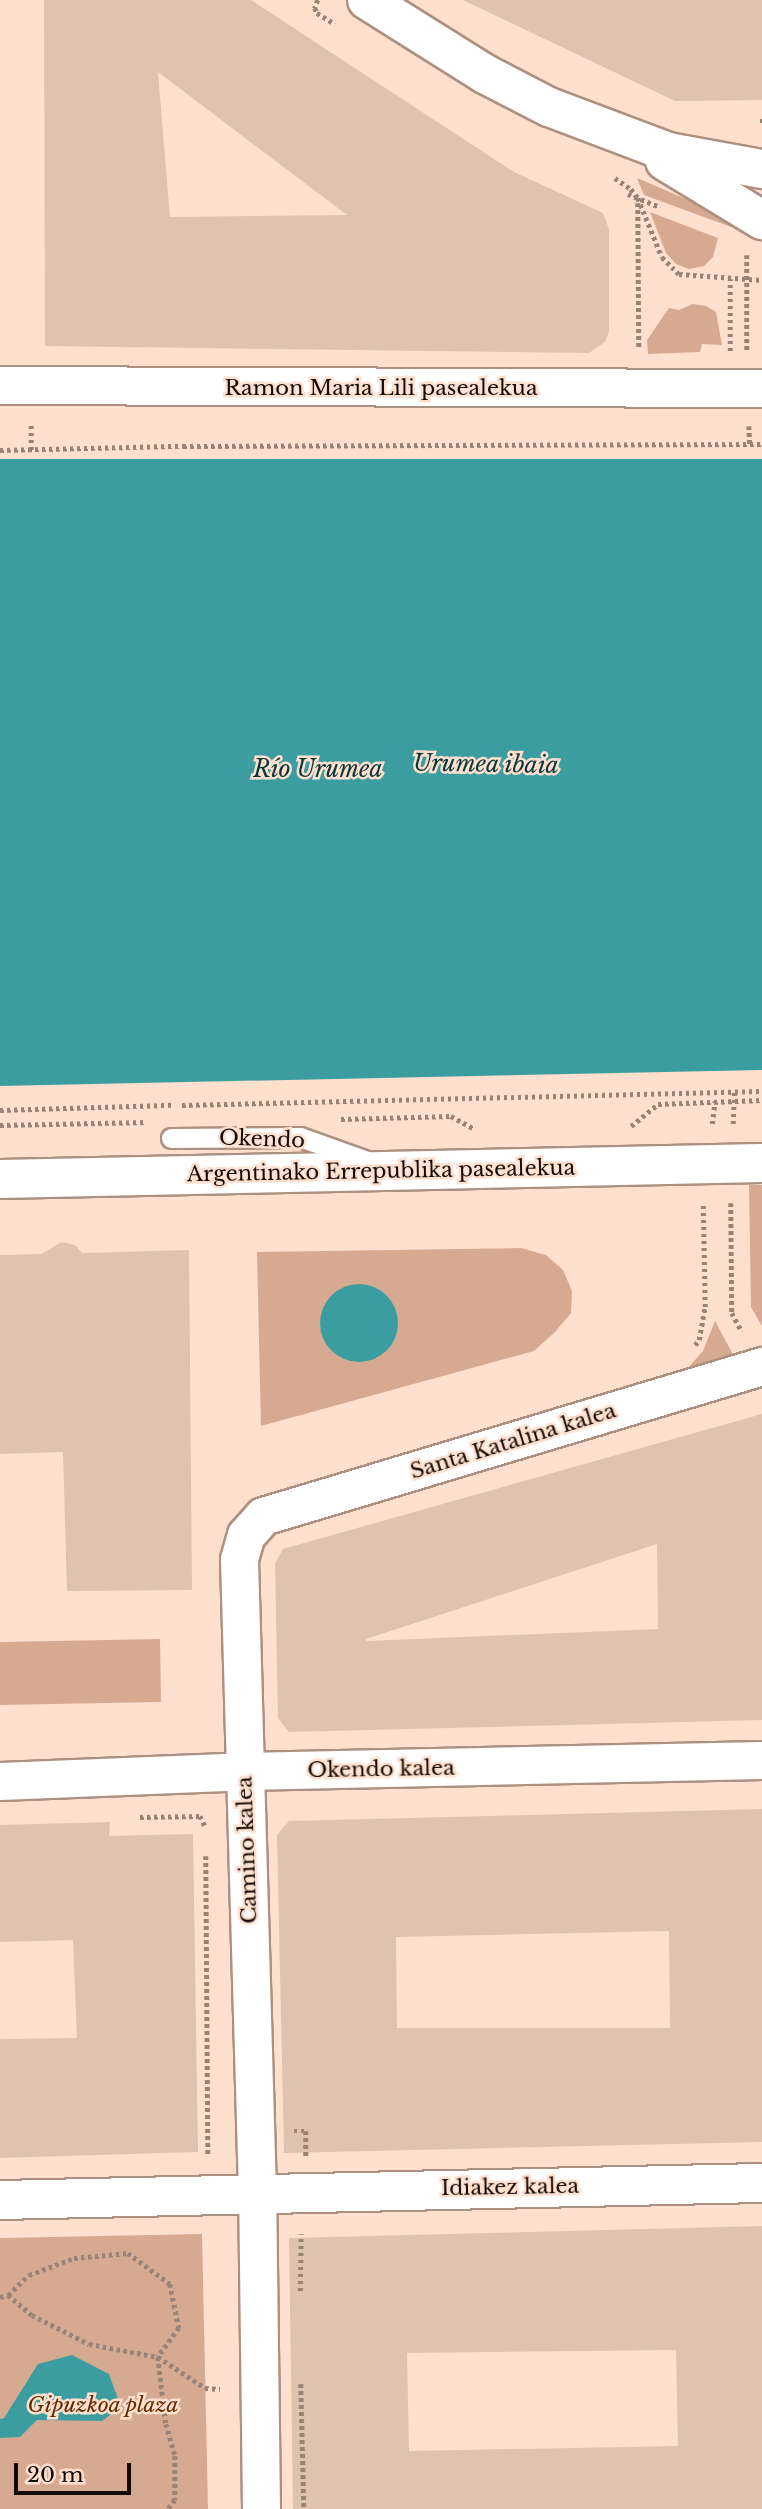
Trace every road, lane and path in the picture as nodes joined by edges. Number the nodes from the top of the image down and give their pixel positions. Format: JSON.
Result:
{"nodes":[{"id":1,"x":318,"y":0,"type":"edge"},
{"id":2,"x":367,"y":0,"type":"edge"},
{"id":3,"x":339,"y":27,"type":"dead end"},
{"id":4,"x":634,"y":141,"type":"junction"},
{"id":5,"x":762,"y":169,"type":"edge"},
{"id":6,"x":608,"y":174,"type":"dead end"},
{"id":7,"x":638,"y":198,"type":"junction"},
{"id":8,"x":754,"y":231,"type":"edge"},
{"id":9,"x":730,"y":279,"type":"junction"},
{"id":10,"x":747,"y":279,"type":"junction"},
{"id":11,"x":762,"y":280,"type":"edge"},
{"id":12,"x":639,"y":356,"type":"dead end"},
{"id":13,"x":746,"y":379,"type":"edge"},
{"id":14,"x":0,"y":385,"type":"edge"},
{"id":15,"x":31,"y":423,"type":"dead end"},
{"id":16,"x":762,"y":444,"type":"edge"},
{"id":17,"x":0,"y":450,"type":"edge"},
{"id":18,"x":31,"y":450,"type":"junction"},
{"id":19,"x":762,"y":1091,"type":"edge"},
{"id":20,"x":734,"y":1092,"type":"junction"},
{"id":21,"x":734,"y":1100,"type":"junction"},
{"id":22,"x":762,"y":1100,"type":"edge"},
{"id":23,"x":0,"y":1110,"type":"edge"},
{"id":24,"x":328,"y":1119,"type":"dead end"},
{"id":25,"x":150,"y":1122,"type":"dead end"},
{"id":26,"x":0,"y":1125,"type":"edge"},
{"id":27,"x":475,"y":1130,"type":"dead end"},
{"id":28,"x":622,"y":1133,"type":"dead end"},
{"id":29,"x":171,"y":1138,"type":"dead end"},
{"id":30,"x":747,"y":1164,"type":"edge"},
{"id":31,"x":390,"y":1171,"type":"junction"},
{"id":32,"x":0,"y":1179,"type":"edge"},
{"id":33,"x":755,"y":1355,"type":"edge"},
{"id":34,"x":263,"y":1516,"type":"joint"},
{"id":35,"x":762,"y":1760,"type":"edge"},
{"id":36,"x":244,"y":1771,"type":"junction"},
{"id":37,"x":0,"y":1781,"type":"edge"},
{"id":38,"x":133,"y":1817,"type":"dead end"},
{"id":39,"x":205,"y":1836,"type":"dead end"},
{"id":40,"x":205,"y":1850,"type":"dead end"},
{"id":41,"x":284,"y":2131,"type":"dead end"},
{"id":42,"x":306,"y":2152,"type":"dead end"},
{"id":43,"x":208,"y":2165,"type":"dead end"},
{"id":44,"x":762,"y":2183,"type":"edge"},
{"id":45,"x":257,"y":2192,"type":"junction"},
{"id":46,"x":0,"y":2200,"type":"edge"},
{"id":47,"x":300,"y":2237,"type":"dead end"},
{"id":48,"x":8,"y":2295,"type":"junction"},
{"id":49,"x":0,"y":2297,"type":"edge"},
{"id":50,"x":300,"y":2305,"type":"dead end"},
{"id":51,"x":158,"y":2357,"type":"junction"},
{"id":52,"x":301,"y":2371,"type":"dead end"},
{"id":53,"x":260,"y":2390,"type":"junction"},
{"id":54,"x":168,"y":2509,"type":"edge"},
{"id":55,"x":261,"y":2509,"type":"edge"},
{"id":56,"x":304,"y":2509,"type":"edge"}],
"edges":[{"from":1,"to":3,"type":"path"},
{"from":2,"to":4,"type":"main road"},
{"from":4,"to":5,"type":"main road"},
{"from":4,"to":8,"type":"main road"},
{"from":6,"to":7,"type":"path"},
{"from":7,"to":9,"type":"path"},
{"from":7,"to":12,"type":"path"},
{"from":8,"to":10,"type":"path"},
{"from":9,"to":10,"type":"path"},
{"from":9,"to":13,"type":"path"},
{"from":10,"to":11,"type":"path"},
{"from":10,"to":13,"type":"path"},
{"from":13,"to":14,"type":"street","name":"Ramon Maria Lili pasealekua"},
{"from":15,"to":18,"type":"path"},
{"from":16,"to":18,"type":"path"},
{"from":17,"to":18,"type":"path"},
{"from":19,"to":20,"type":"path"},
{"from":20,"to":21,"type":"path"},
{"from":20,"to":23,"type":"path"},
{"from":21,"to":22,"type":"path"},
{"from":21,"to":28,"type":"path"},
{"from":21,"to":30,"type":"path"},
{"from":24,"to":27,"type":"path"},
{"from":25,"to":26,"type":"path"},
{"from":29,"to":31,"type":"lane","name":"Okendo"},
{"from":30,"to":31,"type":"main road","name":"Argentinako Errepublika pasealekua"},
{"from":30,"to":33,"type":"path"},
{"from":31,"to":32,"type":"main road","name":"Argentinako Errepublika pasealekua"},
{"from":33,"to":34,"type":"street","name":"Santa Katalina kalea"},
{"from":34,"to":36,"type":"street","name":"Camino kalea"},
{"from":35,"to":36,"type":"street","name":"Okendo kalea"},
{"from":36,"to":37,"type":"street","name":"Okendo kalea"},
{"from":36,"to":45,"type":"street","name":"Camino kalea"},
{"from":38,"to":39,"type":"path"},
{"from":40,"to":43,"type":"path"},
{"from":41,"to":42,"type":"path"},
{"from":44,"to":45,"type":"main road","name":"Idiakez kalea"},
{"from":45,"to":46,"type":"main road"},
{"from":45,"to":53,"type":"street"},
{"from":47,"to":50,"type":"path"},
{"from":48,"to":49,"type":"path"},
{"from":48,"to":51,"type":"path"},
{"from":48,"to":51,"type":"path"},
{"from":51,"to":53,"type":"path"},
{"from":51,"to":54,"type":"path"},
{"from":52,"to":56,"type":"path"},
{"from":53,"to":55,"type":"street"}]}
